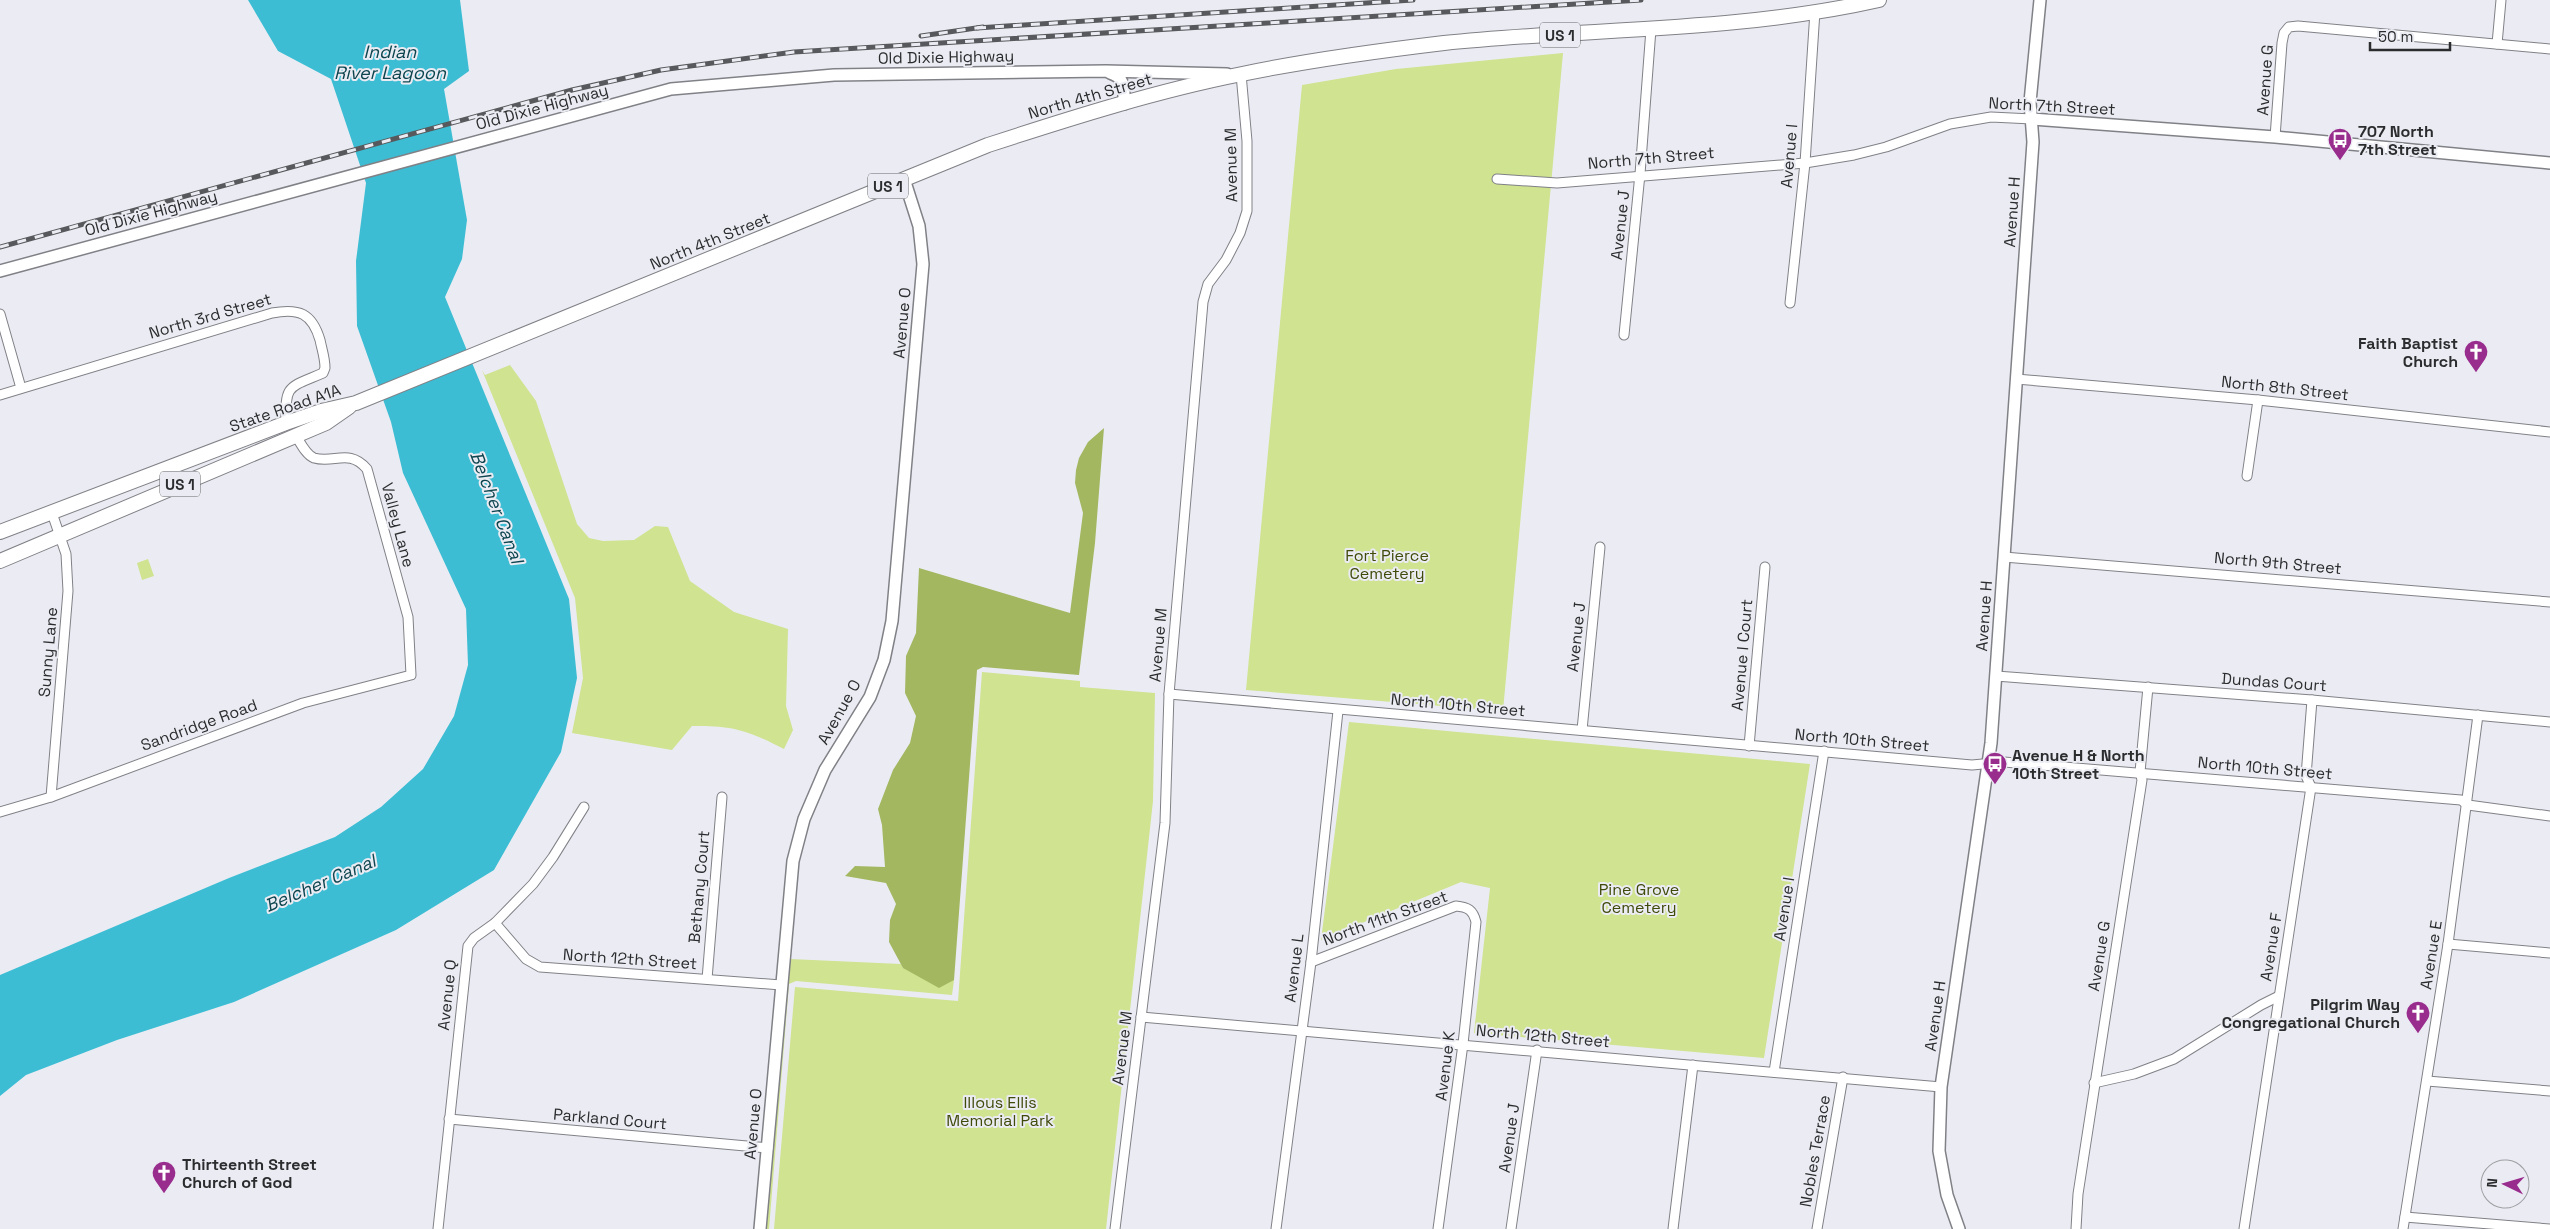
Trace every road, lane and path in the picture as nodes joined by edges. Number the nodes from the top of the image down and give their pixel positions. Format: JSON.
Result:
{"nodes":[{"id":1,"x":1879,"y":0,"type":"edge"},
{"id":2,"x":2040,"y":0,"type":"edge"},
{"id":3,"x":2501,"y":0,"type":"edge"},
{"id":4,"x":1815,"y":11,"type":"junction"},
{"id":5,"x":1651,"y":29,"type":"junction"},
{"id":6,"x":2497,"y":44,"type":"junction"},
{"id":7,"x":2550,"y":48,"type":"edge"},
{"id":8,"x":1106,"y":71,"type":"junction"},
{"id":9,"x":1241,"y":74,"type":"junction"},
{"id":10,"x":1124,"y":104,"type":"junction"},
{"id":11,"x":2032,"y":119,"type":"junction"},
{"id":12,"x":2275,"y":137,"type":"junction"},
{"id":13,"x":1805,"y":163,"type":"junction"},
{"id":14,"x":2550,"y":163,"type":"edge"},
{"id":15,"x":1640,"y":174,"type":"junction"},
{"id":16,"x":904,"y":179,"type":"junction"},
{"id":17,"x":1497,"y":179,"type":"dead end"},
{"id":18,"x":0,"y":271,"type":"edge"},
{"id":19,"x":1790,"y":303,"type":"dead end"},
{"id":20,"x":0,"y":314,"type":"edge"},
{"id":21,"x":1624,"y":335,"type":"dead end"},
{"id":22,"x":2016,"y":379,"type":"junction"},
{"id":23,"x":21,"y":388,"type":"junction"},
{"id":24,"x":0,"y":395,"type":"edge"},
{"id":25,"x":2258,"y":400,"type":"junction"},
{"id":26,"x":356,"y":403,"type":"junction"},
{"id":27,"x":286,"y":424,"type":"junction"},
{"id":28,"x":2550,"y":432,"type":"edge"},
{"id":29,"x":296,"y":436,"type":"junction"},
{"id":30,"x":2247,"y":476,"type":"dead end"},
{"id":31,"x":52,"y":513,"type":"junction"},
{"id":32,"x":0,"y":532,"type":"edge"},
{"id":33,"x":60,"y":535,"type":"junction"},
{"id":34,"x":1600,"y":547,"type":"dead end"},
{"id":35,"x":2004,"y":556,"type":"junction"},
{"id":36,"x":0,"y":561,"type":"edge"},
{"id":37,"x":1765,"y":567,"type":"dead end"},
{"id":38,"x":2550,"y":602,"type":"edge"},
{"id":39,"x":411,"y":675,"type":"joint"},
{"id":40,"x":1996,"y":676,"type":"junction"},
{"id":41,"x":2148,"y":688,"type":"junction"},
{"id":42,"x":1169,"y":694,"type":"junction"},
{"id":43,"x":2312,"y":700,"type":"junction"},
{"id":44,"x":1338,"y":711,"type":"junction"},
{"id":45,"x":2478,"y":714,"type":"junction"},
{"id":46,"x":2550,"y":722,"type":"edge"},
{"id":47,"x":1582,"y":730,"type":"junction"},
{"id":48,"x":1749,"y":746,"type":"junction"},
{"id":49,"x":1824,"y":752,"type":"junction"},
{"id":50,"x":1989,"y":763,"type":"junction"},
{"id":51,"x":2140,"y":772,"type":"junction"},
{"id":52,"x":2311,"y":787,"type":"junction"},
{"id":53,"x":51,"y":797,"type":"junction"},
{"id":54,"x":722,"y":797,"type":"dead end"},
{"id":55,"x":2468,"y":805,"type":"junction"},
{"id":56,"x":584,"y":807,"type":"dead end"},
{"id":57,"x":0,"y":812,"type":"edge"},
{"id":58,"x":2550,"y":816,"type":"edge"},
{"id":59,"x":1469,"y":909,"type":"joint"},
{"id":60,"x":495,"y":923,"type":"junction"},
{"id":61,"x":2448,"y":944,"type":"junction"},
{"id":62,"x":2550,"y":953,"type":"edge"},
{"id":63,"x":1311,"y":962,"type":"junction"},
{"id":64,"x":707,"y":979,"type":"junction"},
{"id":65,"x":781,"y":985,"type":"junction"},
{"id":66,"x":2279,"y":996,"type":"junction"},
{"id":67,"x":1141,"y":1017,"type":"junction"},
{"id":68,"x":1301,"y":1032,"type":"junction"},
{"id":69,"x":1463,"y":1044,"type":"junction"},
{"id":70,"x":1537,"y":1050,"type":"junction"},
{"id":71,"x":1693,"y":1065,"type":"junction"},
{"id":72,"x":1774,"y":1072,"type":"junction"},
{"id":73,"x":1843,"y":1077,"type":"junction"},
{"id":74,"x":2427,"y":1081,"type":"junction"},
{"id":75,"x":2094,"y":1083,"type":"junction"},
{"id":76,"x":1941,"y":1087,"type":"junction"},
{"id":77,"x":2550,"y":1091,"type":"edge"},
{"id":78,"x":449,"y":1119,"type":"junction"},
{"id":79,"x":768,"y":1148,"type":"junction"},
{"id":80,"x":2405,"y":1217,"type":"junction"},
{"id":81,"x":438,"y":1229,"type":"edge"},
{"id":82,"x":760,"y":1229,"type":"edge"},
{"id":83,"x":1115,"y":1229,"type":"edge"},
{"id":84,"x":1276,"y":1229,"type":"edge"},
{"id":85,"x":1438,"y":1229,"type":"edge"},
{"id":86,"x":1511,"y":1229,"type":"edge"},
{"id":87,"x":1673,"y":1229,"type":"edge"},
{"id":88,"x":1817,"y":1229,"type":"edge"},
{"id":89,"x":1959,"y":1229,"type":"edge"},
{"id":90,"x":2076,"y":1229,"type":"edge"},
{"id":91,"x":2244,"y":1229,"type":"edge"},
{"id":92,"x":2403,"y":1229,"type":"edge"},
{"id":93,"x":2550,"y":1229,"type":"edge"}],
"edges":[{"from":1,"to":4,"type":"main road","name":"North 4th Street","number":"US 1"},
{"from":2,"to":11,"type":"street","name":"Avenue H"},
{"from":3,"to":6,"type":"street"},
{"from":4,"to":5,"type":"main road","name":"North 4th Street","number":"US 1"},
{"from":4,"to":13,"type":"street","name":"Avenue I"},
{"from":5,"to":9,"type":"main road","name":"North 4th Street","number":"US 1"},
{"from":5,"to":15,"type":"street","name":"Avenue J"},
{"from":6,"to":7,"type":"street"},
{"from":6,"to":12,"type":"street","name":"Avenue G"},
{"from":8,"to":9,"type":"street","name":"Old Dixie Highway"},
{"from":8,"to":10,"type":"street"},
{"from":8,"to":18,"type":"street","name":"Old Dixie Highway"},
{"from":9,"to":10,"type":"main road","name":"North 4th Street","number":"US 1"},
{"from":9,"to":42,"type":"street","name":"Avenue M"},
{"from":10,"to":16,"type":"main road","name":"North 4th Street","number":"US 1"},
{"from":11,"to":12,"type":"street","name":"North 7th Street"},
{"from":11,"to":13,"type":"street","name":"North 7th Street"},
{"from":11,"to":22,"type":"street","name":"Avenue H"},
{"from":12,"to":14,"type":"street","name":"North 7th Street"},
{"from":13,"to":15,"type":"street","name":"North 7th Street"},
{"from":13,"to":19,"type":"street","name":"Avenue I"},
{"from":15,"to":17,"type":"street","name":"North 7th Street"},
{"from":15,"to":21,"type":"street","name":"Avenue J"},
{"from":16,"to":26,"type":"main road","name":"North 4th Street","number":"US 1"},
{"from":16,"to":65,"type":"street","name":"Avenue O"},
{"from":20,"to":23,"type":"street"},
{"from":22,"to":25,"type":"street","name":"North 8th Street"},
{"from":22,"to":35,"type":"street","name":"Avenue H"},
{"from":23,"to":24,"type":"street","name":"North 3rd Street"},
{"from":23,"to":27,"type":"street","name":"North 3rd Street"},
{"from":25,"to":28,"type":"street","name":"North 8th Street"},
{"from":25,"to":30,"type":"street"},
{"from":26,"to":27,"type":"main road","name":"State Road A1A","number":"US 1"},
{"from":26,"to":29,"type":"main road","name":"State Road A1A","number":"US 1"},
{"from":27,"to":31,"type":"main road","name":"State Road A1A","number":"US 1"},
{"from":29,"to":33,"type":"main road","name":"State Road A1A","number":"US 1"},
{"from":29,"to":39,"type":"street","name":"Valley Lane"},
{"from":31,"to":32,"type":"main road","name":"State Road A1A","number":"US 1"},
{"from":31,"to":33,"type":"street","name":"Sunny Lane"},
{"from":33,"to":36,"type":"main road","name":"State Road A1A","number":"US 1"},
{"from":33,"to":53,"type":"street","name":"Sunny Lane"},
{"from":34,"to":47,"type":"street","name":"Avenue J"},
{"from":35,"to":38,"type":"street","name":"North 9th Street"},
{"from":35,"to":40,"type":"street","name":"Avenue H"},
{"from":37,"to":48,"type":"street","name":"Avenue I Court"},
{"from":39,"to":53,"type":"street","name":"Sandridge Road"},
{"from":40,"to":41,"type":"street","name":"Dundas Court"},
{"from":40,"to":50,"type":"street","name":"Avenue H"},
{"from":41,"to":43,"type":"street","name":"Dundas Court"},
{"from":41,"to":51,"type":"street","name":"Avenue G"},
{"from":42,"to":44,"type":"street","name":"North 10th Street"},
{"from":42,"to":67,"type":"street","name":"Avenue M"},
{"from":43,"to":45,"type":"street","name":"Dundas Court"},
{"from":43,"to":52,"type":"street","name":"Avenue F"},
{"from":44,"to":47,"type":"street","name":"North 10th Street"},
{"from":44,"to":63,"type":"street","name":"Avenue L"},
{"from":45,"to":46,"type":"street","name":"Dundas Court"},
{"from":45,"to":55,"type":"street","name":"Avenue E"},
{"from":47,"to":48,"type":"street","name":"North 10th Street"},
{"from":48,"to":49,"type":"street","name":"North 10th Street"},
{"from":49,"to":50,"type":"street","name":"North 10th Street"},
{"from":49,"to":72,"type":"street","name":"Avenue I"},
{"from":50,"to":51,"type":"street","name":"North 10th Street"},
{"from":50,"to":76,"type":"street","name":"Avenue H"},
{"from":51,"to":52,"type":"street","name":"North 10th Street"},
{"from":51,"to":75,"type":"street","name":"Avenue G"},
{"from":52,"to":55,"type":"street","name":"North 10th Street"},
{"from":52,"to":66,"type":"street","name":"Avenue F"},
{"from":53,"to":57,"type":"street","name":"Sandridge Road"},
{"from":54,"to":64,"type":"street","name":"Bethany Court"},
{"from":55,"to":58,"type":"street","name":"North 10th Street"},
{"from":55,"to":61,"type":"street","name":"Avenue E"},
{"from":56,"to":60,"type":"street","name":"Avenue Q"},
{"from":59,"to":63,"type":"street","name":"North 11th Street"},
{"from":59,"to":69,"type":"street","name":"Avenue K"},
{"from":60,"to":64,"type":"street","name":"North 12th Street"},
{"from":60,"to":78,"type":"street","name":"Avenue Q"},
{"from":61,"to":62,"type":"street"},
{"from":61,"to":74,"type":"street","name":"Avenue E"},
{"from":63,"to":68,"type":"street","name":"Avenue L"},
{"from":64,"to":65,"type":"street","name":"North 12th Street"},
{"from":65,"to":79,"type":"street","name":"Avenue O"},
{"from":66,"to":75,"type":"street"},
{"from":66,"to":91,"type":"street","name":"Avenue F"},
{"from":67,"to":68,"type":"street","name":"North 12th Street"},
{"from":67,"to":83,"type":"street","name":"Avenue M"},
{"from":68,"to":69,"type":"street","name":"North 12th Street"},
{"from":68,"to":84,"type":"street","name":"Avenue L"},
{"from":69,"to":70,"type":"street","name":"North 12th Street"},
{"from":69,"to":85,"type":"street","name":"Avenue K"},
{"from":70,"to":71,"type":"street","name":"North 12th Street"},
{"from":70,"to":86,"type":"street","name":"Avenue J"},
{"from":71,"to":72,"type":"street","name":"North 12th Street"},
{"from":71,"to":87,"type":"street"},
{"from":72,"to":73,"type":"street","name":"North 12th Street"},
{"from":73,"to":76,"type":"street","name":"North 12th Street"},
{"from":73,"to":88,"type":"street","name":"Nobles Terrace"},
{"from":74,"to":77,"type":"street"},
{"from":74,"to":80,"type":"street","name":"Avenue E"},
{"from":75,"to":90,"type":"street","name":"Avenue G"},
{"from":76,"to":89,"type":"street","name":"Avenue H"},
{"from":78,"to":79,"type":"street","name":"Parkland Court"},
{"from":78,"to":81,"type":"street","name":"Avenue Q"},
{"from":79,"to":82,"type":"street","name":"Avenue O"},
{"from":80,"to":92,"type":"street","name":"Avenue E"},
{"from":80,"to":93,"type":"street"}]}
